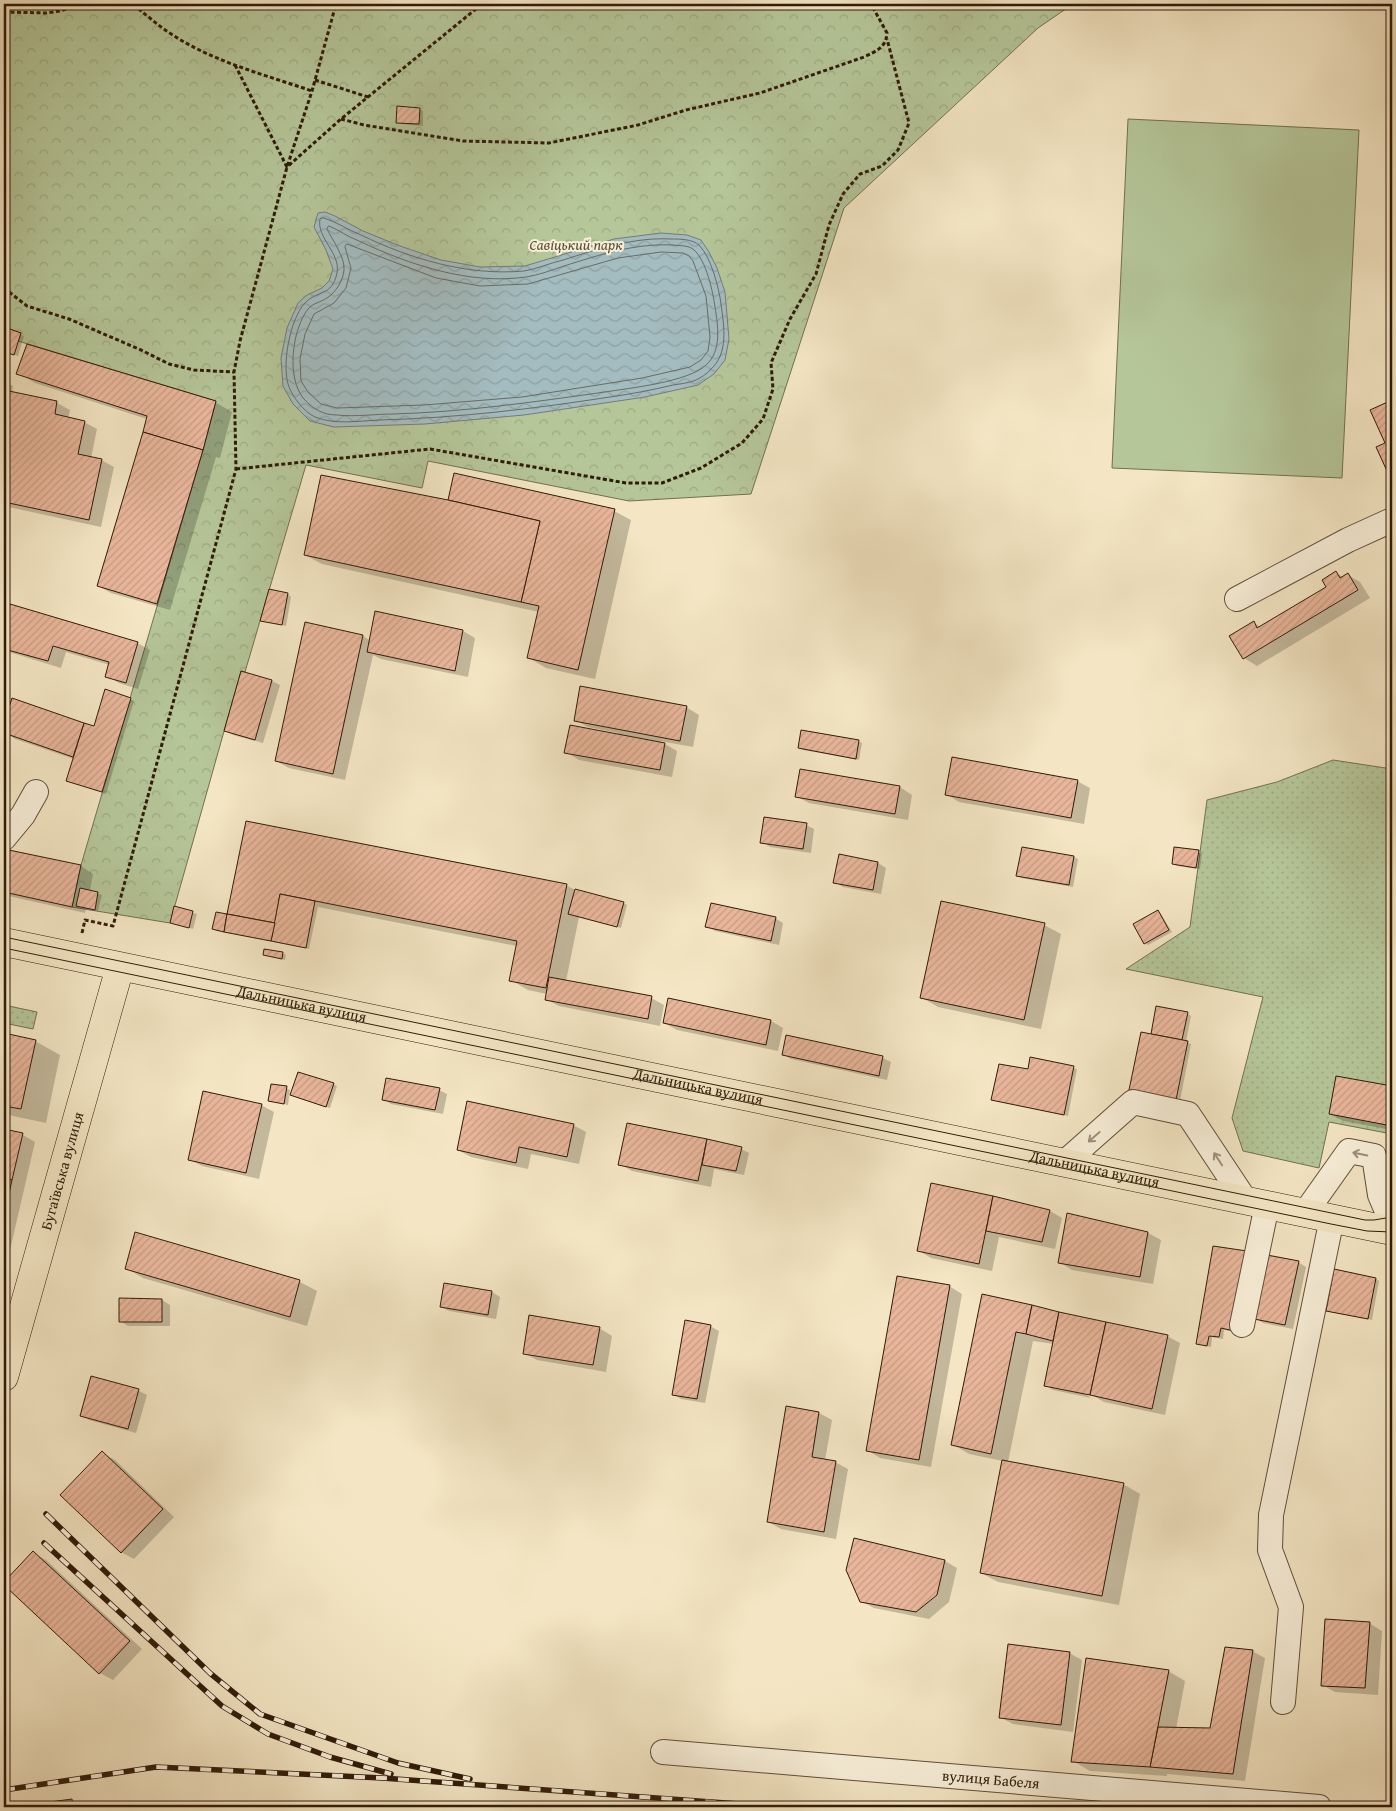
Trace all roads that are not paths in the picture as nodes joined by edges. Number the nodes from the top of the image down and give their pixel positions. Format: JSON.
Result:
{"nodes":[{"id":1,"x":1392,"y":520,"type":"edge"},
{"id":2,"x":1237,"y":599,"type":"dead end"},
{"id":3,"x":36,"y":792,"type":"dead end"},
{"id":4,"x":4,"y":838,"type":"edge"},
{"id":5,"x":4,"y":942,"type":"edge"},
{"id":6,"x":120,"y":967,"type":"junction"},
{"id":7,"x":1064,"y":1163,"type":"junction"},
{"id":8,"x":1256,"y":1202,"type":"junction"},
{"id":9,"x":1305,"y":1213,"type":"junction"},
{"id":10,"x":1332,"y":1218,"type":"junction"},
{"id":11,"x":1392,"y":1223,"type":"edge"},
{"id":12,"x":1392,"y":1231,"type":"edge"},
{"id":13,"x":1242,"y":1325,"type":"dead end"},
{"id":14,"x":4,"y":1377,"type":"edge"},
{"id":15,"x":1283,"y":1702,"type":"dead end"},
{"id":16,"x":663,"y":1752,"type":"dead end"},
{"id":17,"x":1319,"y":1807,"type":"edge"}],
"edges":[{"from":1,"to":2,"type":"lane"},
{"from":3,"to":4,"type":"lane"},
{"from":5,"to":6,"type":"main road","name":"Дальницька вулиця"},
{"from":6,"to":7,"type":"main road","name":"Дальницька вулиця"},
{"from":6,"to":14,"type":"main road","name":"Бугаївська вулиця"},
{"from":7,"to":8,"type":"main road","name":"Дальницька вулиця"},
{"from":8,"to":7,"type":"lane","one_way":true},
{"from":8,"to":9,"type":"main road","name":"Дальницька вулиця"},
{"from":8,"to":13,"type":"lane"},
{"from":9,"to":10,"type":"main road","name":"Дальницька вулиця"},
{"from":11,"to":9,"type":"lane","one_way":true},
{"from":10,"to":12,"type":"main road","name":"Дальницька вулиця"},
{"from":10,"to":15,"type":"lane"},
{"from":16,"to":17,"type":"lane","name":"вулиця Бабеля"}]}
